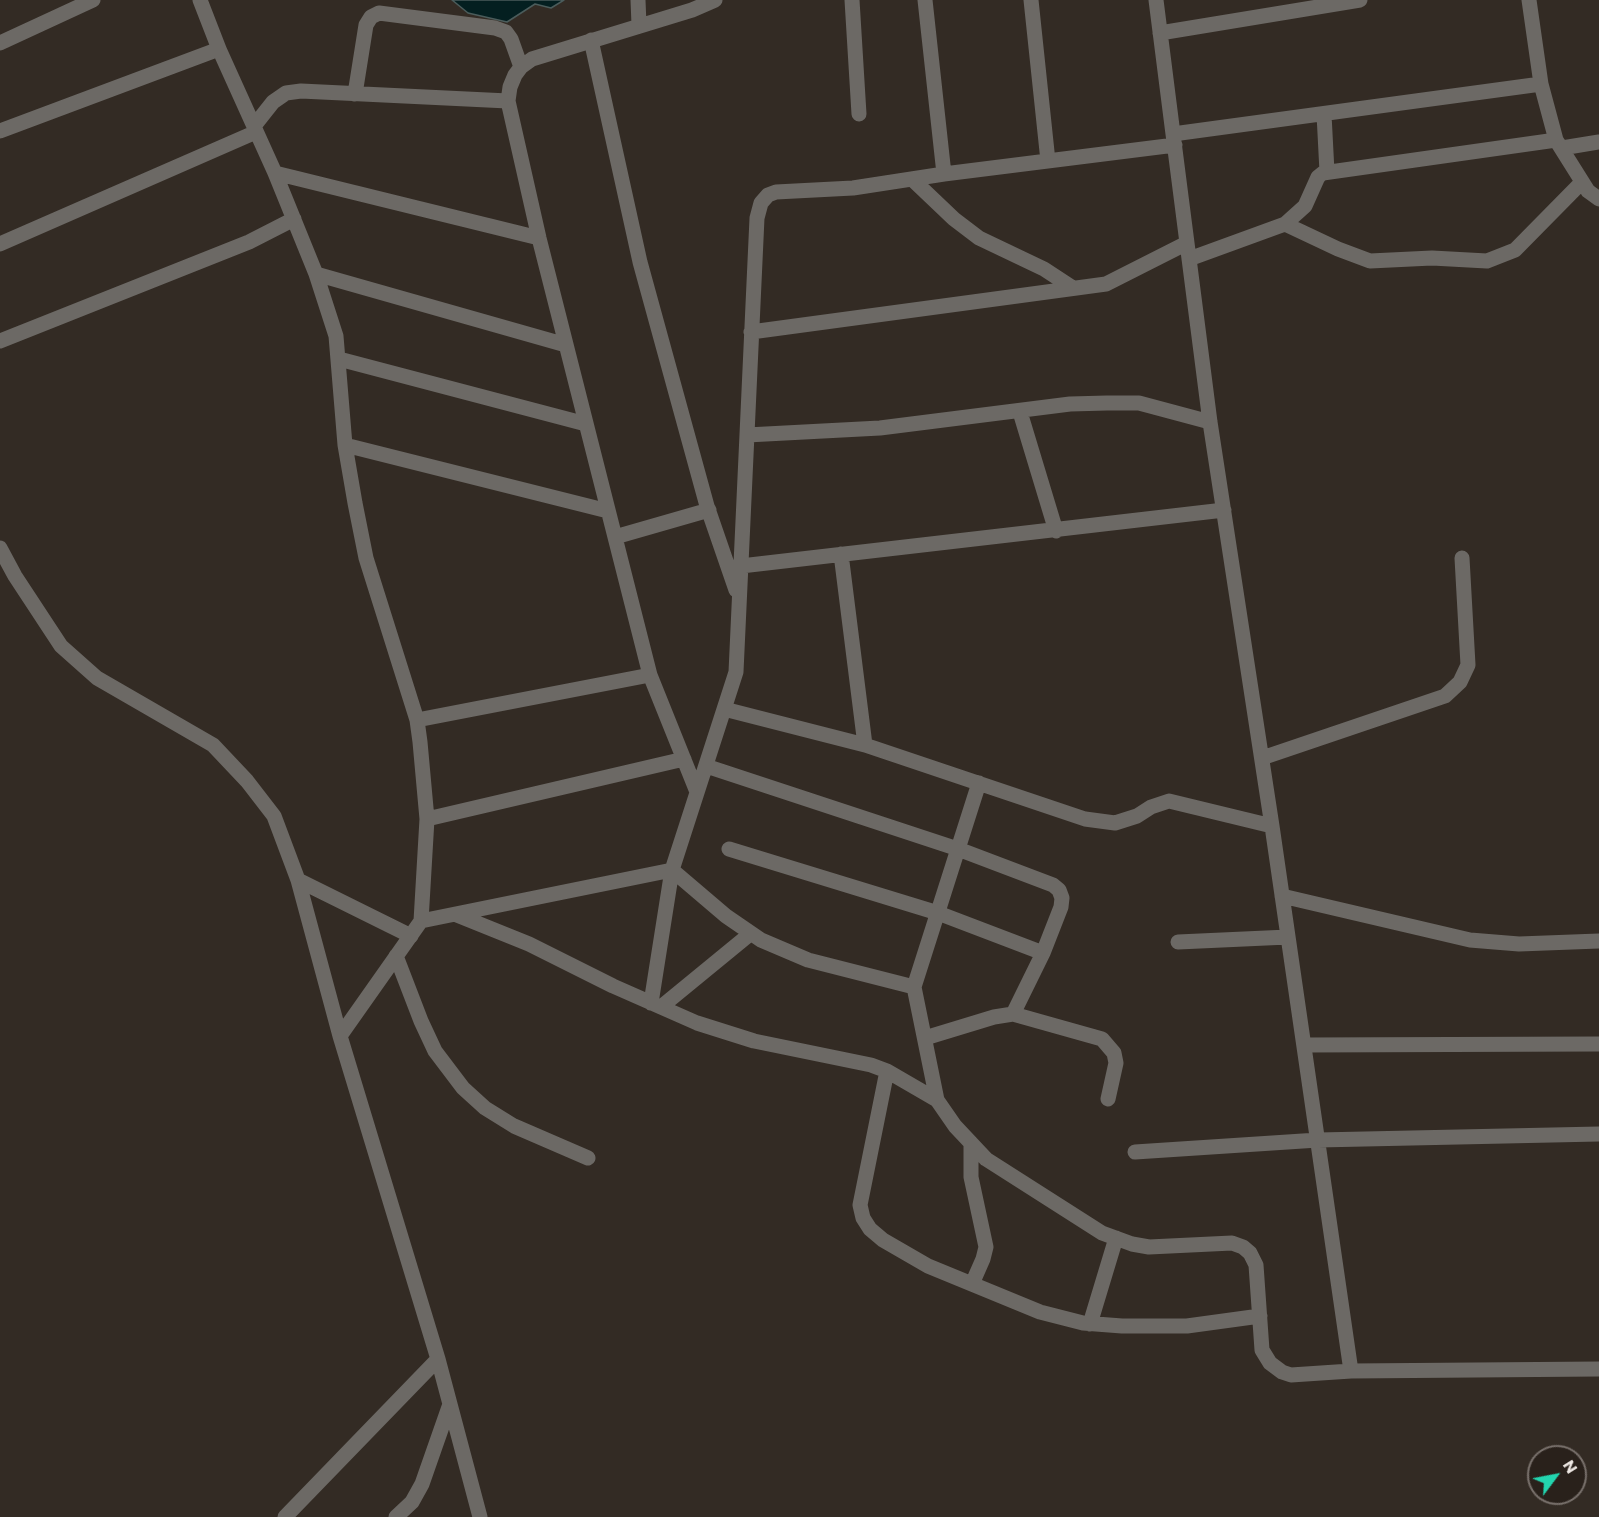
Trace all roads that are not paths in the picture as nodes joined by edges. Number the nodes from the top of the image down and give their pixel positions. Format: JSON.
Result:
{"nodes":[{"id":1,"x":93,"y":0,"type":"edge"},
{"id":2,"x":200,"y":0,"type":"edge"},
{"id":3,"x":638,"y":0,"type":"edge"},
{"id":4,"x":715,"y":0,"type":"edge"},
{"id":5,"x":852,"y":0,"type":"edge"},
{"id":6,"x":925,"y":0,"type":"edge"},
{"id":7,"x":1031,"y":0,"type":"edge"},
{"id":8,"x":1156,"y":0,"type":"edge"},
{"id":9,"x":1360,"y":0,"type":"edge"},
{"id":10,"x":1529,"y":0,"type":"edge"},
{"id":11,"x":639,"y":26,"type":"junction"},
{"id":12,"x":1160,"y":33,"type":"junction"},
{"id":13,"x":591,"y":40,"type":"junction"},
{"id":14,"x":0,"y":43,"type":"edge"},
{"id":15,"x":219,"y":49,"type":"junction"},
{"id":16,"x":521,"y":67,"type":"junction"},
{"id":17,"x":1541,"y":84,"type":"junction"},
{"id":18,"x":356,"y":94,"type":"junction"},
{"id":19,"x":508,"y":101,"type":"junction"},
{"id":20,"x":859,"y":114,"type":"dead end"},
{"id":21,"x":1324,"y":114,"type":"junction"},
{"id":22,"x":255,"y":129,"type":"junction"},
{"id":23,"x":0,"y":131,"type":"edge"},
{"id":24,"x":1174,"y":140,"type":"junction"},
{"id":25,"x":1599,"y":142,"type":"edge"},
{"id":26,"x":1559,"y":144,"type":"junction"},
{"id":27,"x":1048,"y":161,"type":"junction"},
{"id":28,"x":1327,"y":172,"type":"junction"},
{"id":29,"x":275,"y":173,"type":"junction"},
{"id":30,"x":944,"y":174,"type":"junction"},
{"id":31,"x":912,"y":179,"type":"junction"},
{"id":32,"x":1582,"y":182,"type":"junction"},
{"id":33,"x":1599,"y":199,"type":"edge"},
{"id":34,"x":294,"y":219,"type":"junction"},
{"id":35,"x":1285,"y":224,"type":"junction"},
{"id":36,"x":539,"y":238,"type":"junction"},
{"id":37,"x":1187,"y":243,"type":"junction"},
{"id":38,"x":0,"y":244,"type":"edge"},
{"id":39,"x":1189,"y":259,"type":"junction"},
{"id":40,"x":316,"y":274,"type":"junction"},
{"id":41,"x":1073,"y":288,"type":"junction"},
{"id":42,"x":751,"y":332,"type":"junction"},
{"id":43,"x":0,"y":341,"type":"edge"},
{"id":44,"x":566,"y":345,"type":"junction"},
{"id":45,"x":339,"y":359,"type":"junction"},
{"id":46,"x":1020,"y":412,"type":"junction"},
{"id":47,"x":1210,"y":422,"type":"junction"},
{"id":48,"x":586,"y":424,"type":"junction"},
{"id":49,"x":747,"y":435,"type":"junction"},
{"id":50,"x":345,"y":445,"type":"junction"},
{"id":51,"x":608,"y":510,"type":"junction"},
{"id":52,"x":709,"y":510,"type":"junction"},
{"id":53,"x":1224,"y":510,"type":"junction"},
{"id":54,"x":1056,"y":531,"type":"junction"},
{"id":55,"x":615,"y":537,"type":"junction"},
{"id":56,"x":0,"y":548,"type":"edge"},
{"id":57,"x":841,"y":554,"type":"junction"},
{"id":58,"x":1462,"y":558,"type":"dead end"},
{"id":59,"x":741,"y":566,"type":"junction"},
{"id":60,"x":739,"y":599,"type":"junction"},
{"id":61,"x":650,"y":675,"type":"junction"},
{"id":62,"x":724,"y":709,"type":"junction"},
{"id":63,"x":417,"y":720,"type":"junction"},
{"id":64,"x":865,"y":745,"type":"junction"},
{"id":65,"x":1262,"y":758,"type":"junction"},
{"id":66,"x":684,"y":759,"type":"junction"},
{"id":67,"x":706,"y":766,"type":"junction"},
{"id":68,"x":979,"y":783,"type":"junction"},
{"id":69,"x":697,"y":792,"type":"junction"},
{"id":70,"x":427,"y":819,"type":"junction"},
{"id":71,"x":1272,"y":826,"type":"junction"},
{"id":72,"x":729,"y":849,"type":"dead end"},
{"id":73,"x":958,"y":849,"type":"junction"},
{"id":74,"x":672,"y":870,"type":"junction"},
{"id":75,"x":297,"y":880,"type":"junction"},
{"id":76,"x":1282,"y":896,"type":"junction"},
{"id":77,"x":938,"y":913,"type":"junction"},
{"id":78,"x":457,"y":915,"type":"junction"},
{"id":79,"x":421,"y":921,"type":"junction"},
{"id":80,"x":750,"y":934,"type":"junction"},
{"id":81,"x":411,"y":936,"type":"junction"},
{"id":82,"x":1288,"y":937,"type":"junction"},
{"id":83,"x":1599,"y":941,"type":"edge"},
{"id":84,"x":1179,"y":942,"type":"dead end"},
{"id":85,"x":1043,"y":953,"type":"junction"},
{"id":86,"x":396,"y":956,"type":"junction"},
{"id":87,"x":914,"y":987,"type":"junction"},
{"id":88,"x":656,"y":1005,"type":"junction"},
{"id":89,"x":1013,"y":1014,"type":"junction"},
{"id":90,"x":340,"y":1036,"type":"junction"},
{"id":91,"x":925,"y":1038,"type":"junction"},
{"id":92,"x":1599,"y":1044,"type":"edge"},
{"id":93,"x":1304,"y":1045,"type":"junction"},
{"id":94,"x":887,"y":1071,"type":"junction"},
{"id":95,"x":1108,"y":1099,"type":"dead end"},
{"id":96,"x":937,"y":1100,"type":"junction"},
{"id":97,"x":1599,"y":1134,"type":"edge"},
{"id":98,"x":1318,"y":1140,"type":"junction"},
{"id":99,"x":971,"y":1144,"type":"junction"},
{"id":100,"x":1135,"y":1152,"type":"dead end"},
{"id":101,"x":588,"y":1158,"type":"dead end"},
{"id":102,"x":1116,"y":1238,"type":"junction"},
{"id":103,"x":972,"y":1284,"type":"junction"},
{"id":104,"x":1260,"y":1316,"type":"junction"},
{"id":105,"x":1090,"y":1324,"type":"junction"},
{"id":106,"x":438,"y":1359,"type":"junction"},
{"id":107,"x":1599,"y":1369,"type":"edge"},
{"id":108,"x":1351,"y":1371,"type":"junction"},
{"id":109,"x":450,"y":1404,"type":"junction"},
{"id":110,"x":285,"y":1517,"type":"edge"},
{"id":111,"x":396,"y":1517,"type":"edge"},
{"id":112,"x":480,"y":1517,"type":"edge"}],
"edges":[{"from":1,"to":14,"type":"street"},
{"from":2,"to":15,"type":"street"},
{"from":3,"to":11,"type":"street"},
{"from":4,"to":11,"type":"street"},
{"from":5,"to":20,"type":"street"},
{"from":6,"to":30,"type":"street"},
{"from":7,"to":27,"type":"street"},
{"from":8,"to":12,"type":"street"},
{"from":9,"to":12,"type":"street"},
{"from":10,"to":17,"type":"street"},
{"from":11,"to":13,"type":"street"},
{"from":12,"to":24,"type":"street"},
{"from":13,"to":16,"type":"street"},
{"from":13,"to":52,"type":"street"},
{"from":15,"to":22,"type":"street"},
{"from":15,"to":23,"type":"street"},
{"from":16,"to":18,"type":"street"},
{"from":16,"to":19,"type":"street"},
{"from":17,"to":21,"type":"street"},
{"from":17,"to":26,"type":"street"},
{"from":18,"to":19,"type":"street"},
{"from":18,"to":22,"type":"street"},
{"from":19,"to":36,"type":"street"},
{"from":21,"to":24,"type":"street"},
{"from":21,"to":28,"type":"street"},
{"from":22,"to":29,"type":"street"},
{"from":22,"to":38,"type":"street"},
{"from":24,"to":27,"type":"street"},
{"from":24,"to":37,"type":"street"},
{"from":25,"to":26,"type":"street"},
{"from":26,"to":28,"type":"street"},
{"from":26,"to":32,"type":"street"},
{"from":27,"to":30,"type":"street"},
{"from":28,"to":35,"type":"street"},
{"from":29,"to":34,"type":"street"},
{"from":29,"to":36,"type":"street"},
{"from":30,"to":31,"type":"street"},
{"from":31,"to":41,"type":"street"},
{"from":31,"to":42,"type":"street"},
{"from":32,"to":33,"type":"street"},
{"from":32,"to":35,"type":"street"},
{"from":34,"to":40,"type":"street"},
{"from":34,"to":43,"type":"street"},
{"from":35,"to":39,"type":"street"},
{"from":36,"to":44,"type":"street"},
{"from":37,"to":39,"type":"street"},
{"from":37,"to":41,"type":"street"},
{"from":39,"to":47,"type":"street"},
{"from":40,"to":44,"type":"street"},
{"from":40,"to":45,"type":"street"},
{"from":41,"to":42,"type":"street"},
{"from":42,"to":49,"type":"street"},
{"from":44,"to":48,"type":"street"},
{"from":45,"to":48,"type":"street"},
{"from":45,"to":50,"type":"street"},
{"from":46,"to":47,"type":"street"},
{"from":46,"to":49,"type":"street"},
{"from":46,"to":54,"type":"street"},
{"from":47,"to":53,"type":"street"},
{"from":48,"to":51,"type":"street"},
{"from":49,"to":59,"type":"street"},
{"from":50,"to":51,"type":"street"},
{"from":50,"to":63,"type":"street"},
{"from":51,"to":55,"type":"street"},
{"from":52,"to":55,"type":"street"},
{"from":52,"to":60,"type":"street"},
{"from":53,"to":54,"type":"street"},
{"from":53,"to":65,"type":"street"},
{"from":54,"to":57,"type":"street"},
{"from":55,"to":61,"type":"street"},
{"from":56,"to":75,"type":"street"},
{"from":57,"to":59,"type":"street"},
{"from":57,"to":64,"type":"street"},
{"from":58,"to":65,"type":"street"},
{"from":59,"to":60,"type":"street"},
{"from":60,"to":62,"type":"street"},
{"from":61,"to":63,"type":"street"},
{"from":61,"to":66,"type":"street"},
{"from":62,"to":64,"type":"street"},
{"from":62,"to":67,"type":"street"},
{"from":63,"to":70,"type":"street"},
{"from":64,"to":68,"type":"street"},
{"from":65,"to":71,"type":"street"},
{"from":66,"to":69,"type":"street"},
{"from":66,"to":70,"type":"street"},
{"from":67,"to":69,"type":"street"},
{"from":67,"to":73,"type":"street"},
{"from":68,"to":71,"type":"street"},
{"from":68,"to":73,"type":"street"},
{"from":69,"to":74,"type":"street"},
{"from":70,"to":79,"type":"street"},
{"from":71,"to":76,"type":"street"},
{"from":72,"to":77,"type":"street"},
{"from":73,"to":77,"type":"street"},
{"from":73,"to":85,"type":"street"},
{"from":74,"to":78,"type":"street"},
{"from":74,"to":80,"type":"street"},
{"from":74,"to":88,"type":"street"},
{"from":75,"to":81,"type":"street"},
{"from":75,"to":90,"type":"street"},
{"from":76,"to":82,"type":"street"},
{"from":76,"to":83,"type":"street"},
{"from":77,"to":85,"type":"street"},
{"from":77,"to":87,"type":"street"},
{"from":78,"to":79,"type":"street"},
{"from":78,"to":88,"type":"street"},
{"from":79,"to":81,"type":"street"},
{"from":80,"to":87,"type":"street"},
{"from":80,"to":88,"type":"street"},
{"from":81,"to":86,"type":"street"},
{"from":82,"to":84,"type":"street"},
{"from":82,"to":93,"type":"street"},
{"from":85,"to":89,"type":"street"},
{"from":86,"to":90,"type":"street"},
{"from":86,"to":101,"type":"street"},
{"from":87,"to":91,"type":"street"},
{"from":88,"to":94,"type":"street"},
{"from":89,"to":91,"type":"street"},
{"from":89,"to":95,"type":"street"},
{"from":90,"to":106,"type":"street"},
{"from":91,"to":96,"type":"street"},
{"from":92,"to":93,"type":"street"},
{"from":93,"to":98,"type":"street"},
{"from":94,"to":96,"type":"street"},
{"from":94,"to":103,"type":"street"},
{"from":96,"to":99,"type":"street"},
{"from":97,"to":98,"type":"street"},
{"from":98,"to":100,"type":"street"},
{"from":98,"to":108,"type":"street"},
{"from":99,"to":102,"type":"street"},
{"from":99,"to":103,"type":"street"},
{"from":102,"to":104,"type":"street"},
{"from":102,"to":105,"type":"street"},
{"from":103,"to":105,"type":"street"},
{"from":104,"to":105,"type":"street"},
{"from":104,"to":108,"type":"street"},
{"from":106,"to":109,"type":"street"},
{"from":106,"to":110,"type":"street"},
{"from":107,"to":108,"type":"street"},
{"from":109,"to":111,"type":"street"},
{"from":109,"to":112,"type":"street"}]}
